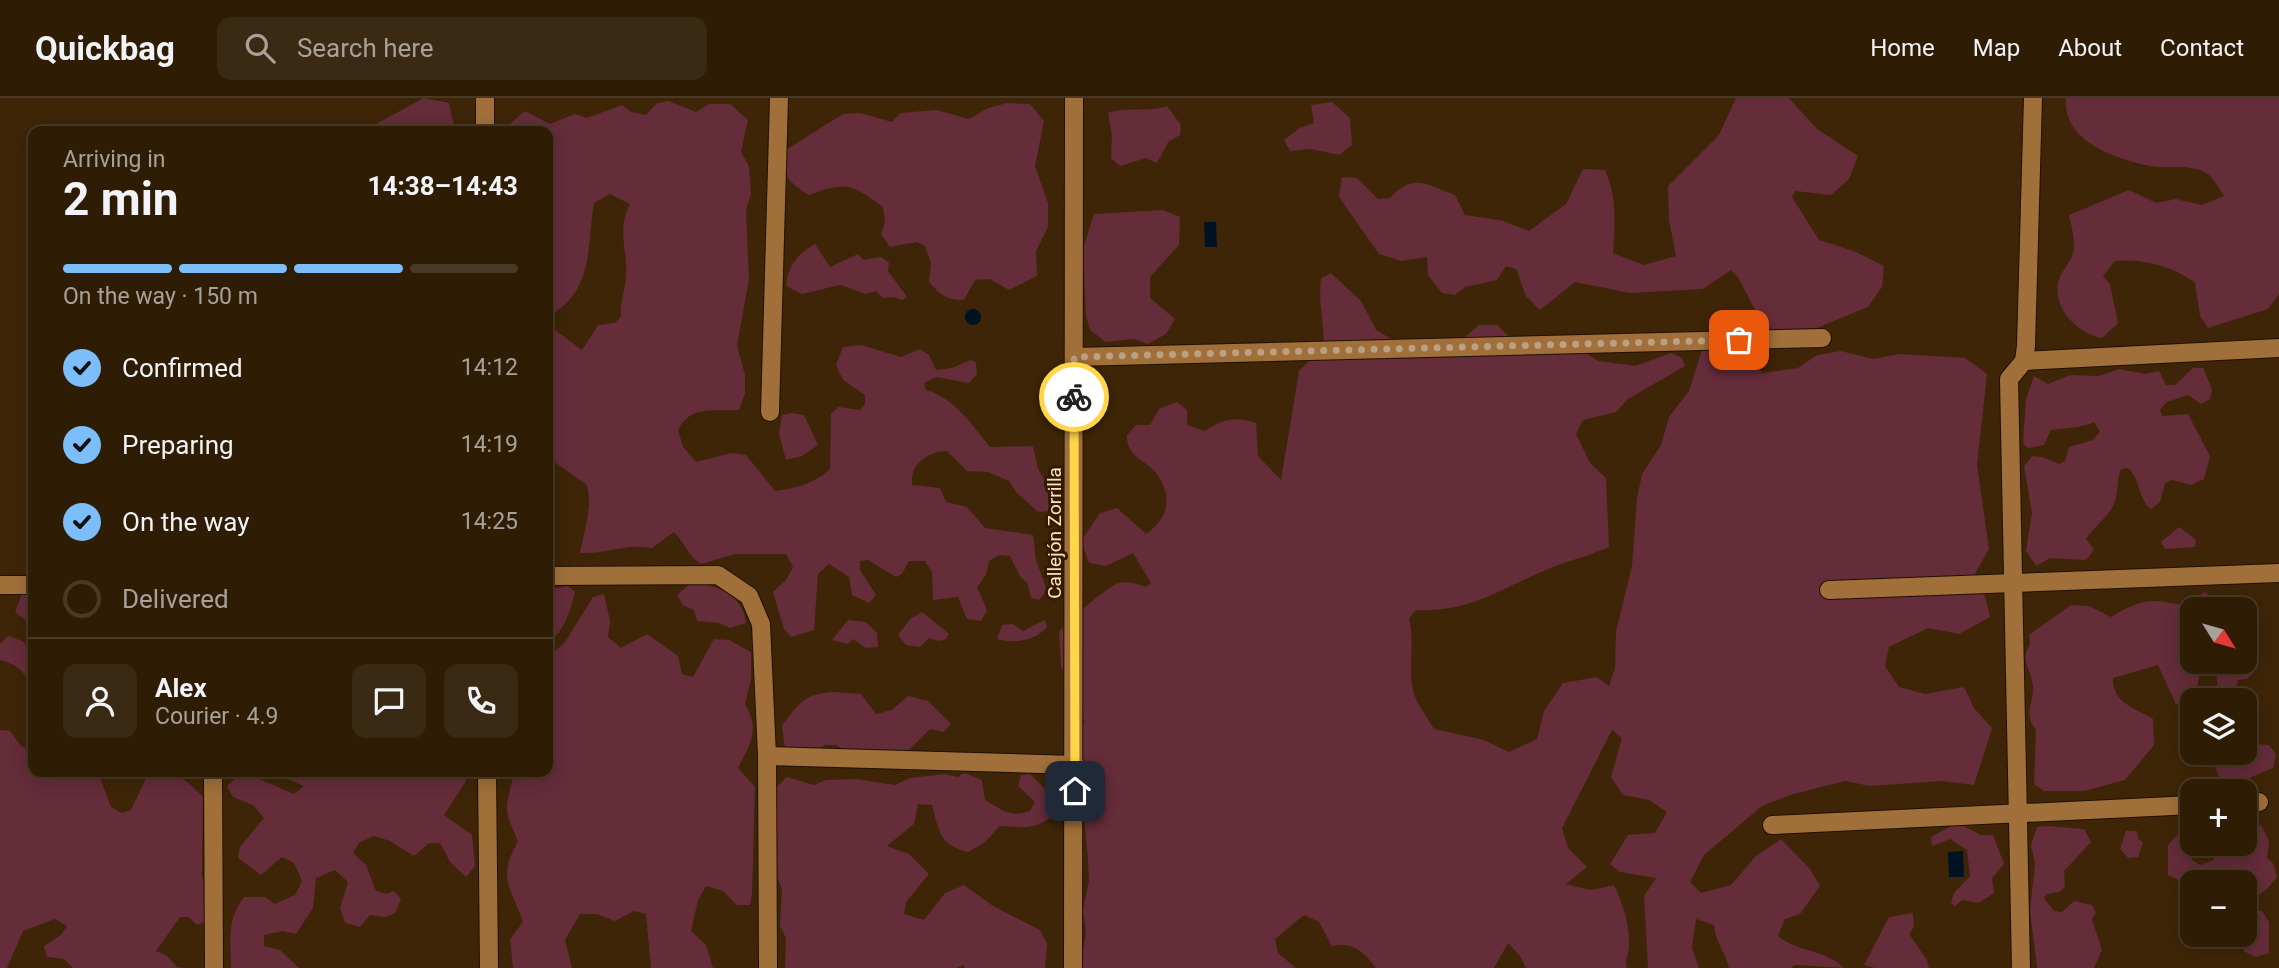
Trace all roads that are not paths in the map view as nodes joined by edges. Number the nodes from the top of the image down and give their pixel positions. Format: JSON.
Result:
{"nodes":[{"id":1,"x":485,"y":98,"type":"edge"},
{"id":2,"x":779,"y":98,"type":"edge"},
{"id":3,"x":1074,"y":98,"type":"edge"},
{"id":4,"x":2033,"y":98,"type":"edge"},
{"id":5,"x":485,"y":126,"type":"edge"},
{"id":6,"x":1822,"y":338,"type":"dead end"},
{"id":7,"x":2279,"y":348,"type":"edge"},
{"id":8,"x":1074,"y":357,"type":"junction"},
{"id":9,"x":2024,"y":361,"type":"junction"},
{"id":10,"x":770,"y":412,"type":"dead end"},
{"id":11,"x":2279,"y":572,"type":"edge"},
{"id":12,"x":553,"y":576,"type":"edge"},
{"id":13,"x":2014,"y":583,"type":"junction"},
{"id":14,"x":0,"y":585,"type":"edge"},
{"id":15,"x":28,"y":585,"type":"edge"},
{"id":16,"x":1829,"y":590,"type":"dead end"},
{"id":17,"x":767,"y":756,"type":"junction"},
{"id":18,"x":1075,"y":765,"type":"junction"},
{"id":19,"x":213,"y":777,"type":"edge"},
{"id":20,"x":487,"y":777,"type":"edge"},
{"id":21,"x":2180,"y":806,"type":"edge"},
{"id":22,"x":2018,"y":813,"type":"junction"},
{"id":23,"x":1772,"y":825,"type":"dead end"},
{"id":24,"x":214,"y":968,"type":"edge"},
{"id":25,"x":489,"y":968,"type":"edge"},
{"id":26,"x":768,"y":968,"type":"edge"},
{"id":27,"x":1073,"y":968,"type":"edge"},
{"id":28,"x":2021,"y":968,"type":"edge"}],
"edges":[{"from":1,"to":5,"type":"street"},
{"from":2,"to":10,"type":"street"},
{"from":3,"to":8,"type":"street","name":"Callejón Zorrilla"},
{"from":4,"to":9,"type":"street"},
{"from":6,"to":8,"type":"street"},
{"from":7,"to":9,"type":"street"},
{"from":8,"to":18,"type":"street","name":"Callejón Zorrilla"},
{"from":9,"to":13,"type":"street"},
{"from":11,"to":13,"type":"street"},
{"from":12,"to":17,"type":"street"},
{"from":13,"to":16,"type":"street"},
{"from":13,"to":22,"type":"street"},
{"from":14,"to":15,"type":"street"},
{"from":17,"to":18,"type":"street"},
{"from":17,"to":26,"type":"street"},
{"from":18,"to":27,"type":"street","name":"Callejón Zorrilla"},
{"from":19,"to":24,"type":"street"},
{"from":20,"to":25,"type":"street"},
{"from":21,"to":22,"type":"street"},
{"from":22,"to":23,"type":"street"},
{"from":22,"to":28,"type":"street"}]}
